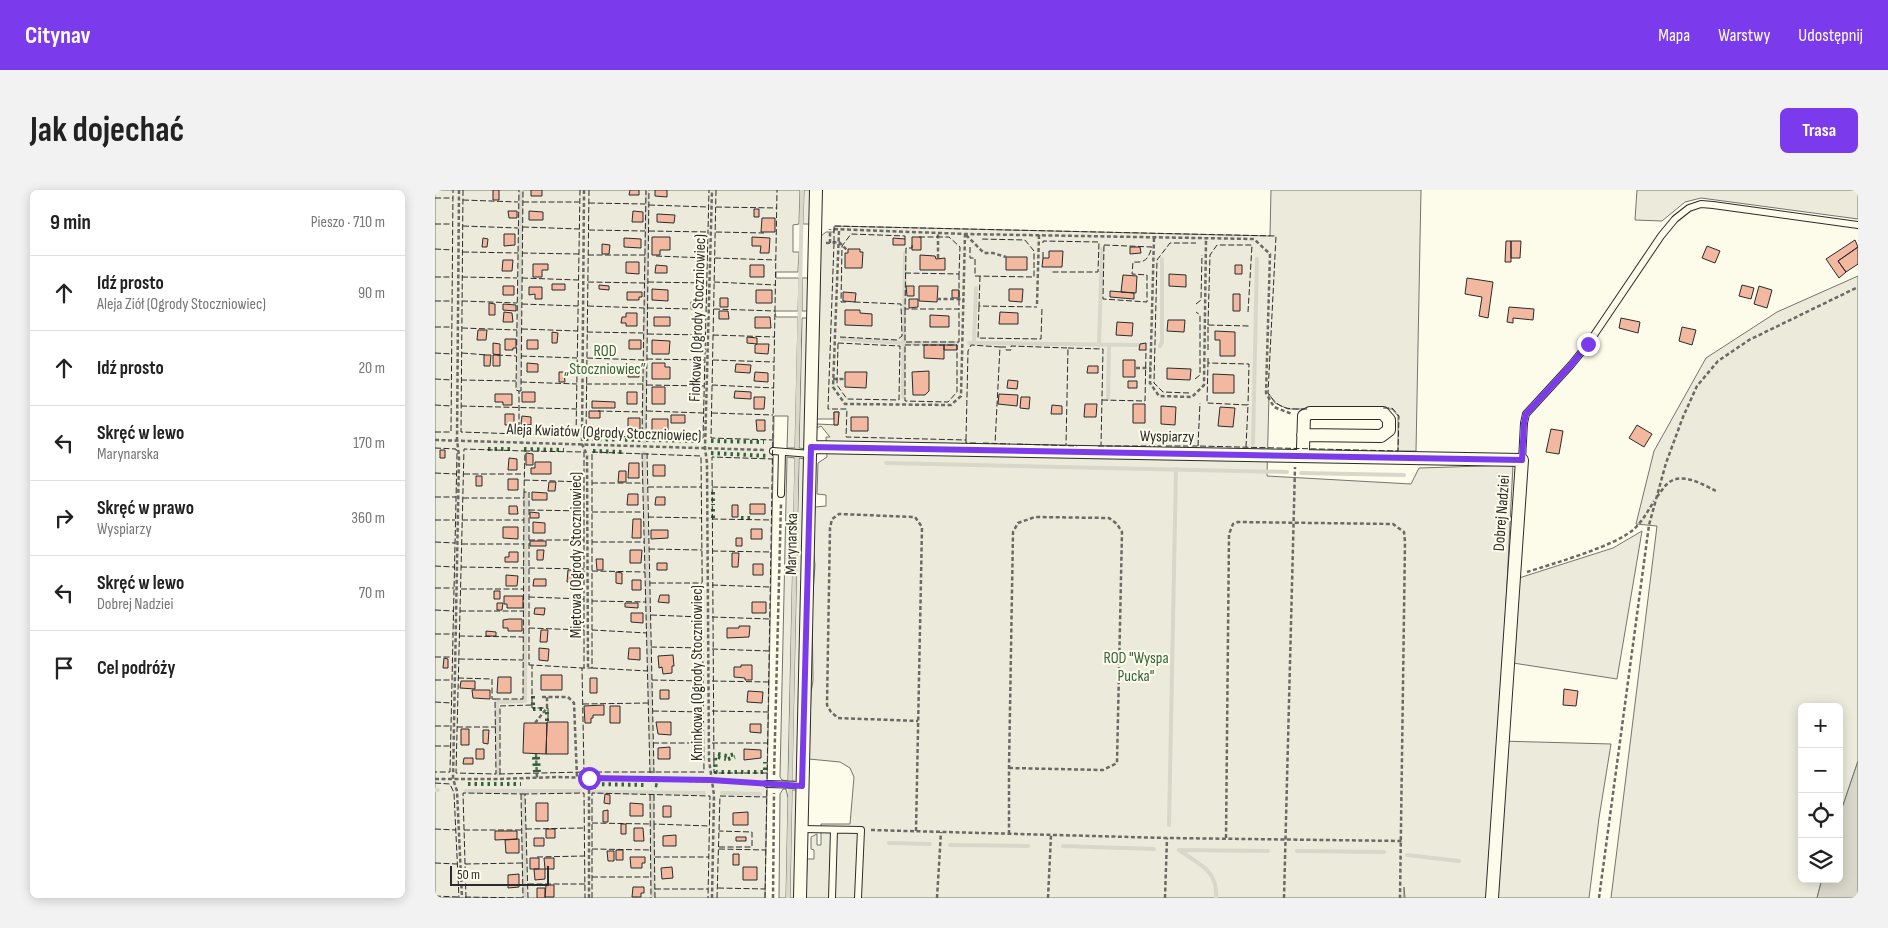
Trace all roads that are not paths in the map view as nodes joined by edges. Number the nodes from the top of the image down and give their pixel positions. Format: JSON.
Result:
{"nodes":[{"id":1,"x":816,"y":190,"type":"edge"},
{"id":2,"x":1858,"y":225,"type":"edge"},
{"id":3,"x":1303,"y":435,"type":"junction"},
{"id":4,"x":773,"y":451,"type":"road end"},
{"id":5,"x":784,"y":452,"type":"junction"},
{"id":6,"x":809,"y":452,"type":"junction"},
{"id":7,"x":1299,"y":452,"type":"junction"},
{"id":8,"x":1522,"y":460,"type":"junction"},
{"id":9,"x":781,"y":494,"type":"road end"},
{"id":10,"x":770,"y":784,"type":"road end"},
{"id":11,"x":799,"y":785,"type":"junction"},
{"id":12,"x":801,"y":829,"type":"junction"},
{"id":13,"x":834,"y":830,"type":"junction"},
{"id":14,"x":800,"y":898,"type":"edge"},
{"id":15,"x":832,"y":898,"type":"edge"},
{"id":16,"x":858,"y":898,"type":"edge"},
{"id":17,"x":1492,"y":898,"type":"edge"}],
"edges":[{"from":1,"to":6,"type":"street","name":"Marynarska"},
{"from":2,"to":8,"type":"lane","name":"Dobrej Nadziei"},
{"from":3,"to":3,"type":"street"},
{"from":3,"to":7,"type":"street"},
{"from":4,"to":5,"type":"lane"},
{"from":5,"to":6,"type":"lane"},
{"from":5,"to":9,"type":"lane"},
{"from":6,"to":7,"type":"street","name":"Wyspiarzy"},
{"from":6,"to":11,"type":"street","name":"Marynarska"},
{"from":7,"to":8,"type":"street","name":"Wyspiarzy"},
{"from":8,"to":17,"type":"street","name":"Dobrej Nadziei"},
{"from":10,"to":11,"type":"lane"},
{"from":11,"to":12,"type":"street","name":"Marynarska"},
{"from":12,"to":13,"type":"lane"},
{"from":12,"to":14,"type":"street","name":"Marynarska"},
{"from":13,"to":15,"type":"lane"},
{"from":13,"to":16,"type":"lane"}]}
